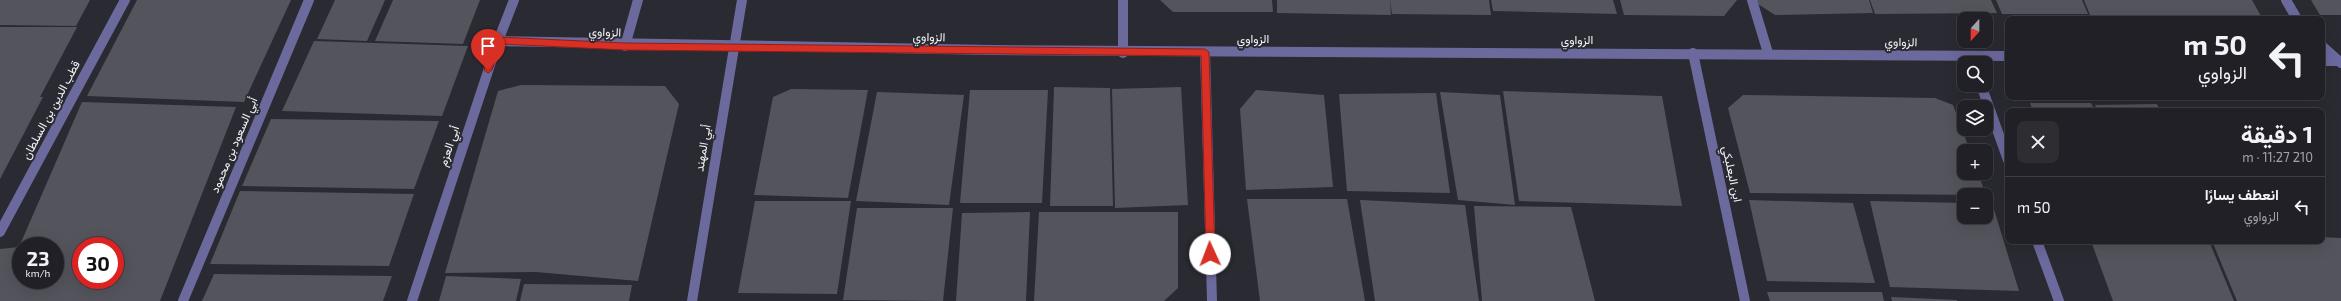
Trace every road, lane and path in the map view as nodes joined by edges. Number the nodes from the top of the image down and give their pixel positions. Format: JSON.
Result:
{"nodes":[{"id":1,"x":125,"y":0,"type":"edge"},
{"id":2,"x":309,"y":0,"type":"edge"},
{"id":3,"x":514,"y":0,"type":"edge"},
{"id":4,"x":638,"y":0,"type":"edge"},
{"id":5,"x":742,"y":0,"type":"edge"},
{"id":6,"x":1123,"y":0,"type":"edge"},
{"id":7,"x":1752,"y":0,"type":"edge"},
{"id":8,"x":2286,"y":0,"type":"edge"},
{"id":9,"x":2295,"y":16,"type":"edge"},
{"id":10,"x":498,"y":41,"type":"junction"},
{"id":11,"x":625,"y":46,"type":"junction"},
{"id":12,"x":732,"y":46,"type":"junction"},
{"id":13,"x":2325,"y":49,"type":"edge"},
{"id":14,"x":1205,"y":52,"type":"junction"},
{"id":15,"x":1123,"y":53,"type":"junction"},
{"id":16,"x":1693,"y":53,"type":"junction"},
{"id":17,"x":1768,"y":53,"type":"junction"},
{"id":18,"x":2005,"y":56,"type":"edge"},
{"id":19,"x":1993,"y":57,"type":"edge"},
{"id":20,"x":1957,"y":59,"type":"edge"},
{"id":21,"x":2325,"y":61,"type":"edge"},
{"id":22,"x":2340,"y":62,"type":"edge"},
{"id":23,"x":1984,"y":92,"type":"edge"},
{"id":24,"x":2005,"y":152,"type":"edge"},
{"id":25,"x":0,"y":232,"type":"edge"},
{"id":26,"x":2038,"y":244,"type":"edge"},
{"id":27,"x":183,"y":301,"type":"edge"},
{"id":28,"x":412,"y":301,"type":"edge"},
{"id":29,"x":692,"y":301,"type":"edge"},
{"id":30,"x":1212,"y":301,"type":"edge"},
{"id":31,"x":1745,"y":301,"type":"edge"},
{"id":32,"x":2058,"y":301,"type":"edge"}],
"edges":[{"from":1,"to":25,"type":"street","name":"قطب الدين بن السلطان"},
{"from":2,"to":27,"type":"street","name":"أبي السعود بن محمود"},
{"from":3,"to":10,"type":"street","name":"أبي العزم"},
{"from":4,"to":11,"type":"street"},
{"from":5,"to":12,"type":"street","name":"أبي المهند"},
{"from":6,"to":15,"type":"street"},
{"from":7,"to":17,"type":"street"},
{"from":8,"to":9,"type":"street"},
{"from":10,"to":11,"type":"street","name":"الزواوي"},
{"from":10,"to":28,"type":"street","name":"أبي العزم"},
{"from":11,"to":12,"type":"street","name":"الزواوي"},
{"from":12,"to":15,"type":"street","name":"الزواوي"},
{"from":12,"to":29,"type":"street","name":"أبي المهند"},
{"from":13,"to":22,"type":"street"},
{"from":14,"to":15,"type":"street","name":"الزواوي"},
{"from":14,"to":16,"type":"street","name":"الزواوي"},
{"from":14,"to":30,"type":"street"},
{"from":16,"to":17,"type":"street","name":"الزواوي"},
{"from":16,"to":31,"type":"street","name":"ابن البعلبكي"},
{"from":17,"to":20,"type":"street","name":"الزواوي"},
{"from":18,"to":19,"type":"street","name":"الزواوي"},
{"from":21,"to":22,"type":"street"},
{"from":23,"to":24,"type":"street"},
{"from":26,"to":32,"type":"street"}]}
